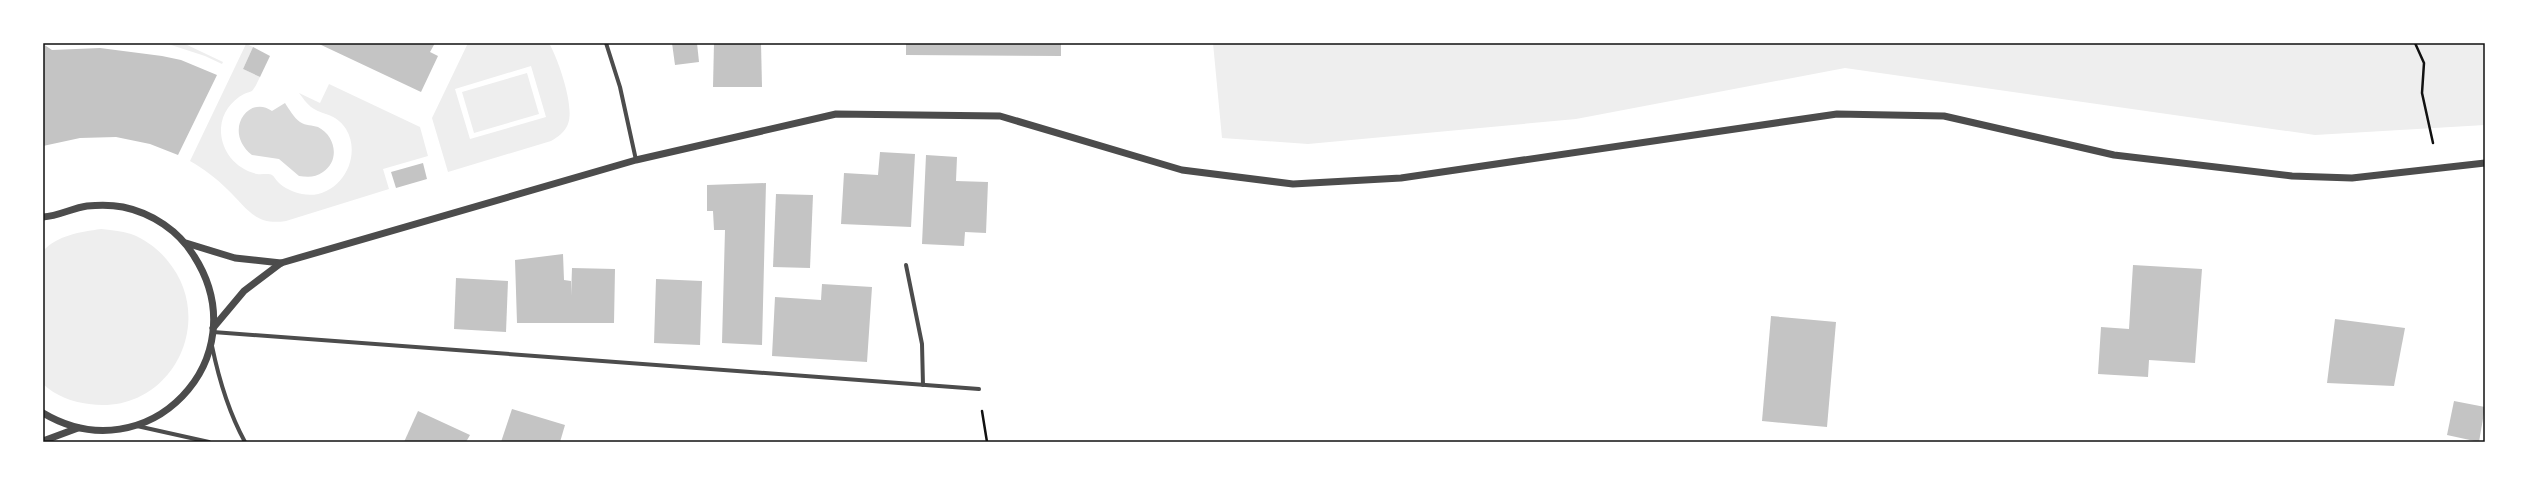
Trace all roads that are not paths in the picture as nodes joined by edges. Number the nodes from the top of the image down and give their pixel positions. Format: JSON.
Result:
{"nodes":[{"id":1,"x":606,"y":43,"type":"edge"},
{"id":2,"x":636,"y":160,"type":"junction"},
{"id":3,"x":2485,"y":163,"type":"edge"},
{"id":4,"x":43,"y":217,"type":"edge"},
{"id":5,"x":52,"y":217,"type":"junction"},
{"id":6,"x":43,"y":223,"type":"edge"},
{"id":7,"x":186,"y":243,"type":"junction"},
{"id":8,"x":281,"y":263,"type":"junction"},
{"id":9,"x":906,"y":266,"type":"dead end"},
{"id":10,"x":213,"y":330,"type":"junction"},
{"id":11,"x":212,"y":346,"type":"junction"},
{"id":12,"x":923,"y":385,"type":"junction"},
{"id":13,"x":979,"y":389,"type":"road end"},
{"id":14,"x":43,"y":413,"type":"edge"},
{"id":15,"x":137,"y":426,"type":"junction"},
{"id":16,"x":80,"y":428,"type":"junction"},
{"id":17,"x":43,"y":441,"type":"edge"},
{"id":18,"x":209,"y":442,"type":"edge"},
{"id":19,"x":245,"y":442,"type":"edge"}],
"edges":[{"from":1,"to":2,"type":"street"},
{"from":2,"to":3,"type":"street"},
{"from":2,"to":8,"type":"street"},
{"from":4,"to":5,"type":"street"},
{"from":5,"to":6,"type":"street"},
{"from":5,"to":7,"type":"street"},
{"from":7,"to":8,"type":"street"},
{"from":7,"to":10,"type":"street"},
{"from":8,"to":10,"type":"street"},
{"from":9,"to":12,"type":"street"},
{"from":10,"to":11,"type":"street"},
{"from":10,"to":12,"type":"street"},
{"from":11,"to":15,"type":"street"},
{"from":11,"to":19,"type":"street"},
{"from":12,"to":13,"type":"street"},
{"from":14,"to":16,"type":"street"},
{"from":15,"to":16,"type":"street"},
{"from":15,"to":18,"type":"street"},
{"from":16,"to":17,"type":"street"}]}
